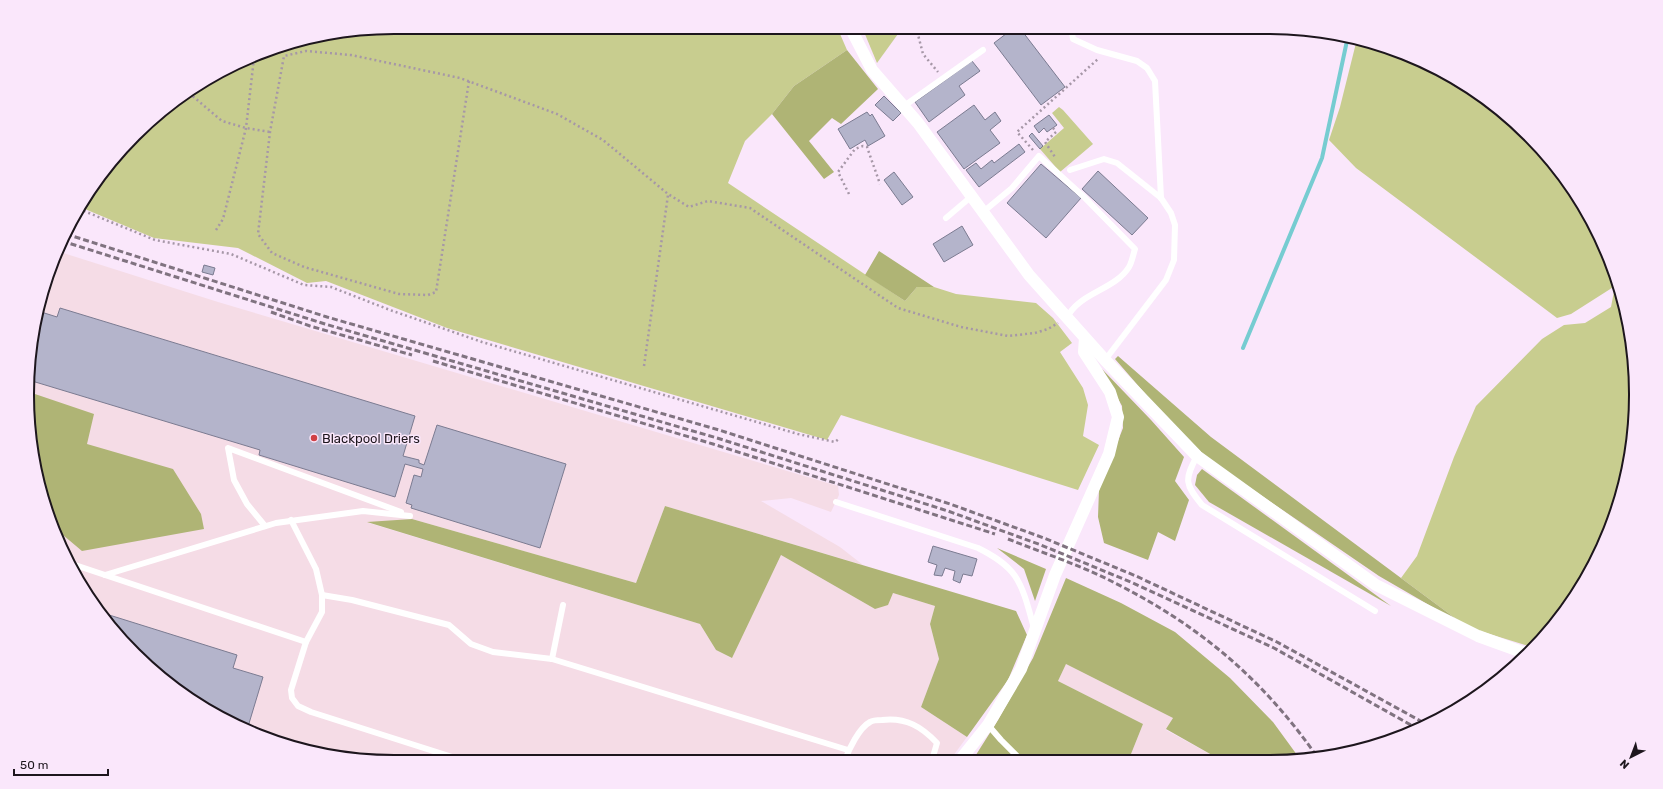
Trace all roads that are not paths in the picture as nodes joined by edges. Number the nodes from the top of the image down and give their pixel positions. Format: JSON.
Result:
{"nodes":[{"id":1,"x":854,"y":34,"type":"edge"},
{"id":2,"x":1072,"y":34,"type":"edge"},
{"id":3,"x":983,"y":50,"type":"dead end"},
{"id":4,"x":904,"y":106,"type":"junction"},
{"id":5,"x":1070,"y":170,"type":"road end"},
{"id":6,"x":972,"y":196,"type":"junction"},
{"id":7,"x":1161,"y":198,"type":"junction"},
{"id":8,"x":983,"y":212,"type":"junction"},
{"id":9,"x":946,"y":218,"type":"dead end"},
{"id":10,"x":1067,"y":318,"type":"junction"},
{"id":11,"x":1085,"y":338,"type":"junction"},
{"id":12,"x":1105,"y":360,"type":"junction"},
{"id":13,"x":1197,"y":456,"type":"junction"},
{"id":14,"x":836,"y":502,"type":"dead end"},
{"id":15,"x":291,"y":520,"type":"junction"},
{"id":16,"x":265,"y":526,"type":"junction"},
{"id":17,"x":77,"y":566,"type":"edge"},
{"id":18,"x":104,"y":575,"type":"junction"},
{"id":19,"x":322,"y":595,"type":"junction"},
{"id":20,"x":563,"y":605,"type":"dead end"},
{"id":21,"x":1375,"y":611,"type":"dead end"},
{"id":22,"x":1035,"y":632,"type":"junction"},
{"id":23,"x":306,"y":642,"type":"junction"},
{"id":24,"x":1521,"y":651,"type":"edge"},
{"id":25,"x":552,"y":658,"type":"junction"},
{"id":26,"x":988,"y":725,"type":"junction"},
{"id":27,"x":848,"y":750,"type":"junction"},
{"id":28,"x":446,"y":755,"type":"edge"},
{"id":29,"x":846,"y":755,"type":"edge"},
{"id":30,"x":933,"y":755,"type":"edge"},
{"id":31,"x":964,"y":755,"type":"edge"},
{"id":32,"x":1016,"y":755,"type":"edge"}],
"edges":[{"from":1,"to":4,"type":"street"},
{"from":2,"to":7,"type":"lane"},
{"from":3,"to":4,"type":"lane"},
{"from":4,"to":6,"type":"street"},
{"from":5,"to":7,"type":"lane"},
{"from":6,"to":8,"type":"street"},
{"from":6,"to":9,"type":"lane"},
{"from":7,"to":12,"type":"lane"},
{"from":8,"to":10,"type":"street"},
{"from":8,"to":10,"type":"lane"},
{"from":10,"to":11,"type":"street"},
{"from":11,"to":12,"type":"street"},
{"from":11,"to":22,"type":"street"},
{"from":12,"to":13,"type":"street"},
{"from":13,"to":21,"type":"lane"},
{"from":13,"to":24,"type":"street"},
{"from":14,"to":22,"type":"lane"},
{"from":15,"to":16,"type":"lane"},
{"from":15,"to":16,"type":"lane"},
{"from":15,"to":19,"type":"lane"},
{"from":16,"to":18,"type":"lane"},
{"from":17,"to":18,"type":"lane"},
{"from":18,"to":23,"type":"lane"},
{"from":19,"to":23,"type":"lane"},
{"from":19,"to":25,"type":"lane"},
{"from":20,"to":25,"type":"lane"},
{"from":22,"to":26,"type":"street"},
{"from":23,"to":28,"type":"lane"},
{"from":25,"to":27,"type":"lane"},
{"from":26,"to":31,"type":"street"},
{"from":26,"to":32,"type":"lane"},
{"from":27,"to":29,"type":"lane"},
{"from":27,"to":30,"type":"lane"}]}
